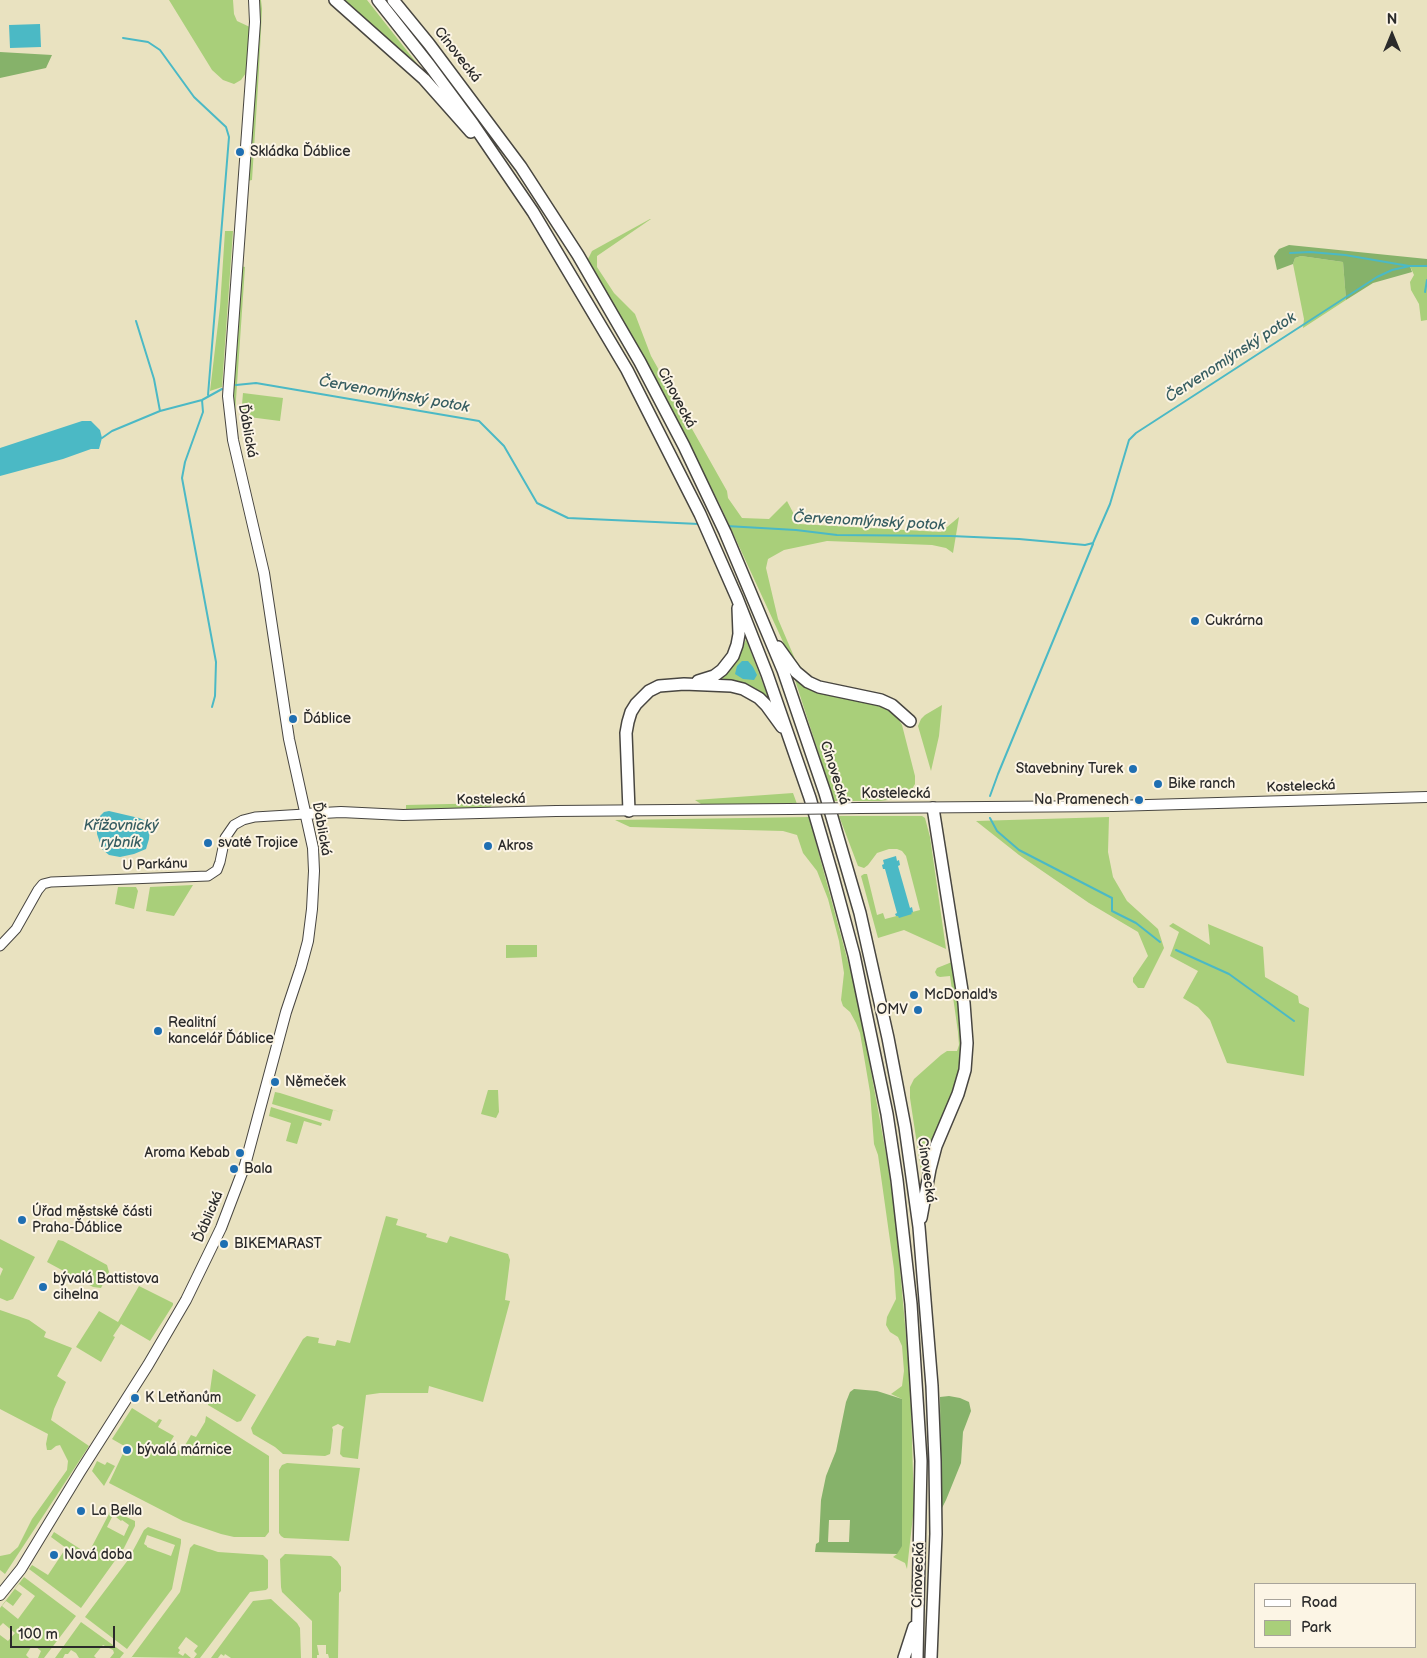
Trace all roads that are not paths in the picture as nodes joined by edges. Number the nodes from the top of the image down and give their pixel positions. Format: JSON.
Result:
{"nodes":[{"id":1,"x":254,"y":0,"type":"edge"},
{"id":2,"x":335,"y":0,"type":"edge"},
{"id":3,"x":378,"y":0,"type":"edge"},
{"id":4,"x":393,"y":0,"type":"edge"},
{"id":5,"x":398,"y":0,"type":"edge"},
{"id":6,"x":429,"y":44,"type":"junction"},
{"id":7,"x":532,"y":212,"type":"junction"},
{"id":8,"x":737,"y":598,"type":"junction"},
{"id":9,"x":767,"y":631,"type":"junction"},
{"id":10,"x":684,"y":684,"type":"junction"},
{"id":11,"x":910,"y":721,"type":"dead end"},
{"id":12,"x":790,"y":739,"type":"junction"},
{"id":13,"x":1427,"y":797,"type":"edge"},
{"id":14,"x":933,"y":808,"type":"junction"},
{"id":15,"x":629,"y":811,"type":"junction"},
{"id":16,"x":305,"y":814,"type":"junction"},
{"id":17,"x":1,"y":945,"type":"edge"},
{"id":18,"x":919,"y":1227,"type":"junction"},
{"id":19,"x":0,"y":1595,"type":"edge"},
{"id":20,"x":920,"y":1598,"type":"junction"},
{"id":21,"x":904,"y":1658,"type":"edge"},
{"id":22,"x":917,"y":1658,"type":"edge"},
{"id":23,"x":931,"y":1658,"type":"edge"}],
"edges":[{"from":1,"to":16,"type":"main road","name":"Ďáblická"},
{"from":2,"to":7,"type":"highway"},
{"from":3,"to":7,"type":"highway","name":"Cínovecká"},
{"from":4,"to":6,"type":"highway","name":"Cínovecká"},
{"from":5,"to":6,"type":"highway"},
{"from":6,"to":9,"type":"highway","name":"Cínovecká"},
{"from":7,"to":8,"type":"highway","name":"Cínovecká"},
{"from":8,"to":10,"type":"highway"},
{"from":8,"to":12,"type":"highway","name":"Cínovecká"},
{"from":9,"to":11,"type":"highway"},
{"from":9,"to":18,"type":"highway","name":"Cínovecká"},
{"from":10,"to":12,"type":"highway"},
{"from":10,"to":15,"type":"highway"},
{"from":12,"to":20,"type":"highway","name":"Cínovecká"},
{"from":13,"to":14,"type":"main road","name":"Kostelecká"},
{"from":14,"to":15,"type":"main road","name":"Kostelecká","bridge":true},
{"from":14,"to":18,"type":"highway"},
{"from":15,"to":16,"type":"main road","name":"Kostelecká"},
{"from":16,"to":17,"type":"street","name":"U Parkánu"},
{"from":16,"to":19,"type":"main road","name":"Ďáblická"},
{"from":18,"to":23,"type":"highway","name":"Cínovecká"},
{"from":20,"to":21,"type":"highway"},
{"from":20,"to":22,"type":"highway","name":"Cínovecká"}]}
